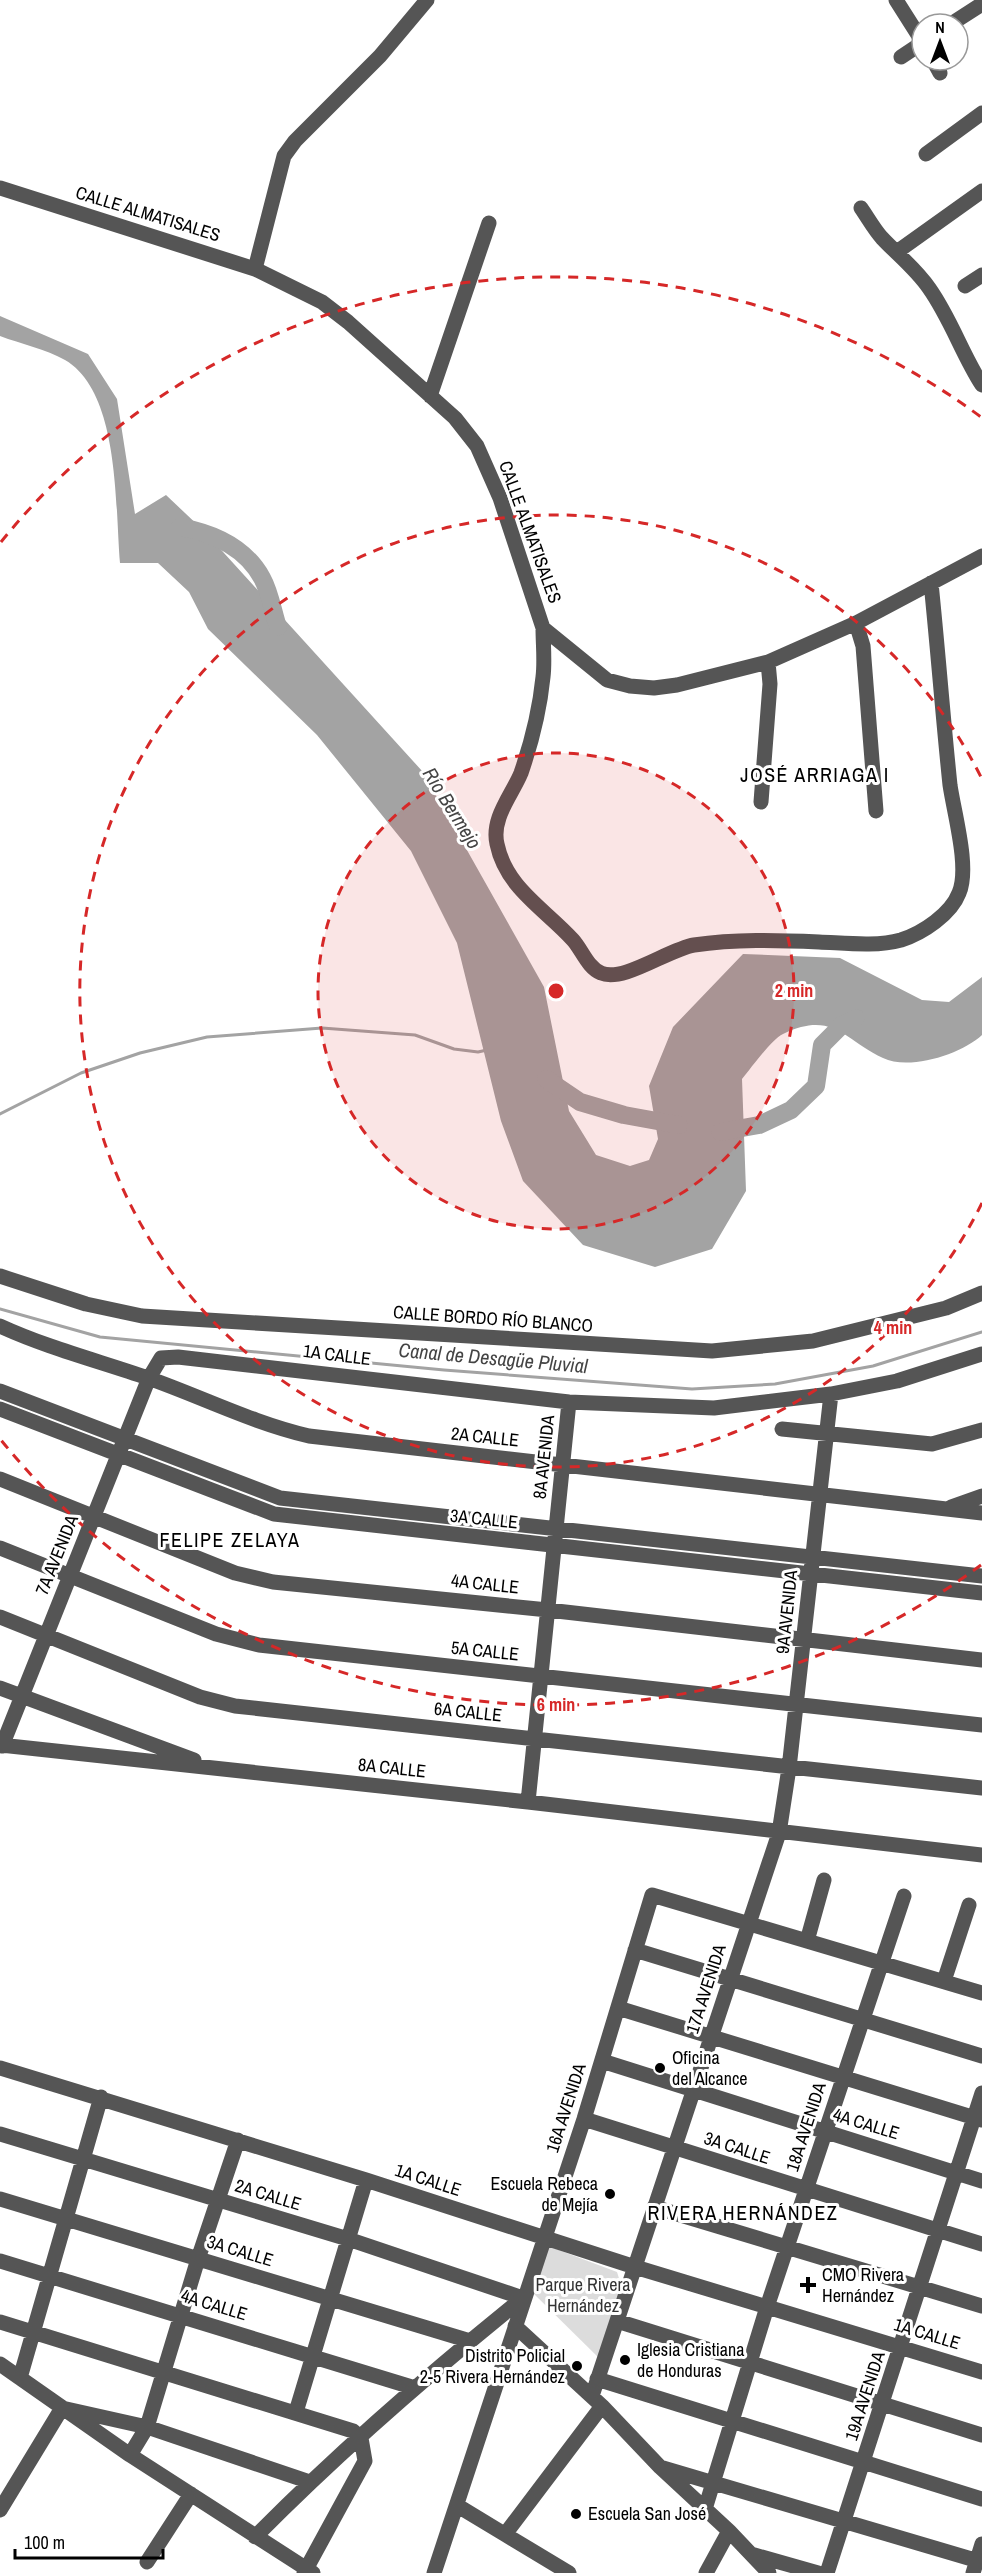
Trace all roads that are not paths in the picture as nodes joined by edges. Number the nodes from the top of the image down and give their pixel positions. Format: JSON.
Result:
{"nodes":[{"id":1,"x":427,"y":0,"type":"edge"},
{"id":2,"x":896,"y":0,"type":"edge"},
{"id":3,"x":910,"y":23,"type":"edge"},
{"id":4,"x":910,"y":51,"type":"edge"},
{"id":5,"x":901,"y":57,"type":"dead end"},
{"id":6,"x":982,"y":113,"type":"edge"},
{"id":7,"x":926,"y":154,"type":"dead end"},
{"id":8,"x":0,"y":188,"type":"edge"},
{"id":9,"x":982,"y":191,"type":"edge"},
{"id":10,"x":861,"y":208,"type":"dead end"},
{"id":11,"x":489,"y":223,"type":"dead end"},
{"id":12,"x":897,"y":251,"type":"junction"},
{"id":13,"x":255,"y":269,"type":"junction"},
{"id":14,"x":982,"y":275,"type":"edge"},
{"id":15,"x":965,"y":286,"type":"dead end"},
{"id":16,"x":982,"y":385,"type":"edge"},
{"id":17,"x":430,"y":396,"type":"junction"},
{"id":18,"x":982,"y":556,"type":"edge"},
{"id":19,"x":931,"y":583,"type":"junction"},
{"id":20,"x":856,"y":623,"type":"junction"},
{"id":21,"x":543,"y":627,"type":"junction"},
{"id":22,"x":768,"y":662,"type":"junction"},
{"id":23,"x":761,"y":802,"type":"dead end"},
{"id":24,"x":876,"y":812,"type":"dead end"},
{"id":25,"x":0,"y":1276,"type":"edge"},
{"id":26,"x":982,"y":1293,"type":"edge"},
{"id":27,"x":0,"y":1326,"type":"edge"},
{"id":28,"x":982,"y":1354,"type":"edge"},
{"id":29,"x":149,"y":1378,"type":"junction"},
{"id":30,"x":0,"y":1391,"type":"edge"},
{"id":31,"x":831,"y":1394,"type":"junction"},
{"id":32,"x":569,"y":1402,"type":"junction"},
{"id":33,"x":0,"y":1409,"type":"edge"},
{"id":34,"x":782,"y":1429,"type":"dead end"},
{"id":35,"x":982,"y":1430,"type":"edge"},
{"id":36,"x":825,"y":1434,"type":"junction"},
{"id":37,"x":126,"y":1439,"type":"junction"},
{"id":38,"x":119,"y":1455,"type":"junction"},
{"id":39,"x":562,"y":1465,"type":"junction"},
{"id":40,"x":0,"y":1479,"type":"edge"},
{"id":41,"x":820,"y":1494,"type":"junction"},
{"id":42,"x":982,"y":1496,"type":"edge"},
{"id":43,"x":948,"y":1508,"type":"junction"},
{"id":44,"x":982,"y":1513,"type":"edge"},
{"id":45,"x":93,"y":1515,"type":"junction"},
{"id":46,"x":555,"y":1529,"type":"junction"},
{"id":47,"x":555,"y":1546,"type":"junction"},
{"id":48,"x":0,"y":1548,"type":"edge"},
{"id":49,"x":813,"y":1558,"type":"junction"},
{"id":50,"x":69,"y":1575,"type":"junction"},
{"id":51,"x":811,"y":1575,"type":"junction"},
{"id":52,"x":982,"y":1576,"type":"edge"},
{"id":53,"x":982,"y":1593,"type":"edge"},
{"id":54,"x":548,"y":1610,"type":"junction"},
{"id":55,"x":0,"y":1617,"type":"edge"},
{"id":56,"x":46,"y":1635,"type":"junction"},
{"id":57,"x":805,"y":1640,"type":"junction"},
{"id":58,"x":982,"y":1660,"type":"edge"},
{"id":59,"x":540,"y":1677,"type":"junction"},
{"id":60,"x":0,"y":1688,"type":"edge"},
{"id":61,"x":22,"y":1697,"type":"junction"},
{"id":62,"x":797,"y":1706,"type":"junction"},
{"id":63,"x":982,"y":1725,"type":"edge"},
{"id":64,"x":533,"y":1739,"type":"junction"},
{"id":65,"x":1,"y":1745,"type":"edge"},
{"id":66,"x":789,"y":1768,"type":"junction"},
{"id":67,"x":217,"y":1769,"type":"junction"},
{"id":68,"x":982,"y":1788,"type":"edge"},
{"id":69,"x":528,"y":1802,"type":"junction"},
{"id":70,"x":778,"y":1833,"type":"junction"},
{"id":71,"x":982,"y":1856,"type":"edge"},
{"id":72,"x":824,"y":1880,"type":"dead end"},
{"id":73,"x":904,"y":1896,"type":"dead end"},
{"id":74,"x":969,"y":1905,"type":"dead end"},
{"id":75,"x":749,"y":1923,"type":"junction"},
{"id":76,"x":807,"y":1941,"type":"junction"},
{"id":77,"x":635,"y":1950,"type":"junction"},
{"id":78,"x":881,"y":1963,"type":"junction"},
{"id":79,"x":730,"y":1980,"type":"junction"},
{"id":80,"x":944,"y":1981,"type":"junction"},
{"id":81,"x":982,"y":1993,"type":"edge"},
{"id":82,"x":618,"y":2008,"type":"junction"},
{"id":83,"x":862,"y":2020,"type":"junction"},
{"id":84,"x":711,"y":2036,"type":"junction"},
{"id":85,"x":982,"y":2056,"type":"edge"},
{"id":86,"x":602,"y":2061,"type":"junction"},
{"id":87,"x":0,"y":2068,"type":"edge"},
{"id":88,"x":843,"y":2077,"type":"junction"},
{"id":89,"x":693,"y":2090,"type":"junction"},
{"id":90,"x":982,"y":2093,"type":"edge"},
{"id":91,"x":101,"y":2097,"type":"junction"},
{"id":92,"x":584,"y":2119,"type":"junction"},
{"id":93,"x":978,"y":2119,"type":"edge"},
{"id":94,"x":825,"y":2132,"type":"junction"},
{"id":95,"x":0,"y":2134,"type":"edge"},
{"id":96,"x":238,"y":2140,"type":"junction"},
{"id":97,"x":674,"y":2148,"type":"junction"},
{"id":98,"x":83,"y":2159,"type":"junction"},
{"id":99,"x":957,"y":2173,"type":"junction"},
{"id":100,"x":366,"y":2180,"type":"junction"},
{"id":101,"x":982,"y":2181,"type":"edge"},
{"id":102,"x":806,"y":2190,"type":"junction"},
{"id":103,"x":0,"y":2199,"type":"edge"},
{"id":104,"x":218,"y":2200,"type":"junction"},
{"id":105,"x":654,"y":2207,"type":"junction"},
{"id":106,"x":66,"y":2218,"type":"junction"},
{"id":107,"x":938,"y":2230,"type":"junction"},
{"id":108,"x":348,"y":2239,"type":"junction"},
{"id":109,"x":544,"y":2239,"type":"junction"},
{"id":110,"x":982,"y":2244,"type":"edge"},
{"id":111,"x":787,"y":2247,"type":"junction"},
{"id":112,"x":198,"y":2259,"type":"junction"},
{"id":113,"x":0,"y":2261,"type":"edge"},
{"id":114,"x":634,"y":2267,"type":"junction"},
{"id":115,"x":49,"y":2276,"type":"junction"},
{"id":116,"x":920,"y":2286,"type":"junction"},
{"id":117,"x":523,"y":2298,"type":"junction"},
{"id":118,"x":329,"y":2299,"type":"junction"},
{"id":119,"x":982,"y":2306,"type":"edge"},
{"id":120,"x":767,"y":2307,"type":"junction"},
{"id":121,"x":181,"y":2315,"type":"junction"},
{"id":122,"x":617,"y":2321,"type":"junction"},
{"id":123,"x":0,"y":2322,"type":"edge"},
{"id":124,"x":515,"y":2326,"type":"junction"},
{"id":125,"x":33,"y":2332,"type":"junction"},
{"id":126,"x":470,"y":2341,"type":"junction"},
{"id":127,"x":901,"y":2346,"type":"junction"},
{"id":128,"x":312,"y":2356,"type":"junction"},
{"id":129,"x":0,"y":2364,"type":"edge"},
{"id":130,"x":750,"y":2364,"type":"junction"},
{"id":131,"x":982,"y":2372,"type":"edge"},
{"id":132,"x":163,"y":2373,"type":"junction"},
{"id":133,"x":20,"y":2378,"type":"junction"},
{"id":134,"x":597,"y":2379,"type":"junction"},
{"id":135,"x":415,"y":2388,"type":"junction"},
{"id":136,"x":597,"y":2401,"type":"junction"},
{"id":137,"x":882,"y":2405,"type":"junction"},
{"id":138,"x":62,"y":2408,"type":"junction"},
{"id":139,"x":296,"y":2412,"type":"junction"},
{"id":140,"x":732,"y":2421,"type":"junction"},
{"id":141,"x":147,"y":2427,"type":"junction"},
{"id":142,"x":982,"y":2435,"type":"edge"},
{"id":143,"x":361,"y":2438,"type":"junction"},
{"id":144,"x":130,"y":2455,"type":"junction"},
{"id":145,"x":864,"y":2463,"type":"junction"},
{"id":146,"x":660,"y":2467,"type":"junction"},
{"id":147,"x":310,"y":2482,"type":"junction"},
{"id":148,"x":713,"y":2483,"type":"junction"},
{"id":149,"x":191,"y":2494,"type":"junction"},
{"id":150,"x":982,"y":2499,"type":"edge"},
{"id":151,"x":458,"y":2506,"type":"junction"},
{"id":152,"x":705,"y":2509,"type":"junction"},
{"id":153,"x":0,"y":2510,"type":"edge"},
{"id":154,"x":845,"y":2521,"type":"junction"},
{"id":155,"x":729,"y":2531,"type":"junction"},
{"id":156,"x":506,"y":2533,"type":"junction"},
{"id":157,"x":255,"y":2538,"type":"junction"},
{"id":158,"x":982,"y":2544,"type":"edge"},
{"id":159,"x":751,"y":2554,"type":"junction"},
{"id":160,"x":147,"y":2562,"type":"dead end"},
{"id":161,"x":977,"y":2565,"type":"edge"},
{"id":162,"x":562,"y":2571,"type":"edge"},
{"id":163,"x":307,"y":2572,"type":"edge"},
{"id":164,"x":434,"y":2573,"type":"edge"},
{"id":165,"x":706,"y":2573,"type":"edge"},
{"id":166,"x":769,"y":2573,"type":"edge"},
{"id":167,"x":818,"y":2573,"type":"edge"},
{"id":168,"x":827,"y":2573,"type":"edge"}],
"edges":[{"from":1,"to":13,"type":"street"},
{"from":2,"to":3,"type":"street"},
{"from":4,"to":5,"type":"street"},
{"from":6,"to":7,"type":"street"},
{"from":8,"to":13,"type":"street","name":"CALLE ALMATISALES"},
{"from":9,"to":12,"type":"street"},
{"from":10,"to":12,"type":"street"},
{"from":11,"to":17,"type":"street"},
{"from":12,"to":16,"type":"street"},
{"from":13,"to":17,"type":"street","name":"CALLE ALMATISALES"},
{"from":14,"to":15,"type":"street"},
{"from":17,"to":21,"type":"street","name":"CALLE ALMATISALES"},
{"from":18,"to":19,"type":"street","name":"CALLE ALMATISALES"},
{"from":19,"to":20,"type":"street","name":"CALLE ALMATISALES"},
{"from":19,"to":21,"type":"street"},
{"from":20,"to":22,"type":"street","name":"CALLE ALMATISALES"},
{"from":20,"to":24,"type":"street"},
{"from":21,"to":22,"type":"street","name":"CALLE ALMATISALES"},
{"from":22,"to":23,"type":"street"},
{"from":25,"to":26,"type":"street","name":"CALLE BORDO RÍO BLANCO"},
{"from":27,"to":29,"type":"street","name":"2A CALLE"},
{"from":28,"to":31,"type":"street"},
{"from":29,"to":32,"type":"street","name":"1A CALLE"},
{"from":29,"to":37,"type":"street","name":"7A AVENIDA"},
{"from":29,"to":39,"type":"street","name":"2A CALLE"},
{"from":30,"to":37,"type":"street","name":"3A CALLE"},
{"from":31,"to":32,"type":"street"},
{"from":31,"to":36,"type":"street","name":"9A AVENIDA"},
{"from":32,"to":39,"type":"street","name":"8A AVENIDA"},
{"from":33,"to":38,"type":"street","name":"3A CALLE"},
{"from":34,"to":36,"type":"street"},
{"from":35,"to":36,"type":"street"},
{"from":36,"to":41,"type":"street","name":"9A AVENIDA"},
{"from":37,"to":38,"type":"street","name":"7A AVENIDA"},
{"from":37,"to":46,"type":"street","name":"3A CALLE"},
{"from":38,"to":45,"type":"street","name":"7A AVENIDA"},
{"from":38,"to":47,"type":"street","name":"3A CALLE"},
{"from":39,"to":41,"type":"street","name":"2A CALLE"},
{"from":39,"to":46,"type":"street","name":"8A AVENIDA"},
{"from":40,"to":45,"type":"street","name":"4A CALLE"},
{"from":41,"to":43,"type":"street","name":"2A CALLE"},
{"from":41,"to":49,"type":"street","name":"9A AVENIDA"},
{"from":42,"to":43,"type":"street"},
{"from":43,"to":44,"type":"street","name":"2A CALLE"},
{"from":45,"to":50,"type":"street","name":"7A AVENIDA"},
{"from":45,"to":54,"type":"street","name":"4A CALLE"},
{"from":46,"to":47,"type":"street","name":"8A AVENIDA"},
{"from":46,"to":49,"type":"street","name":"3A CALLE"},
{"from":47,"to":51,"type":"street","name":"3A CALLE"},
{"from":47,"to":54,"type":"street","name":"8A AVENIDA"},
{"from":48,"to":50,"type":"street","name":"5A CALLE"},
{"from":49,"to":51,"type":"street","name":"9A AVENIDA"},
{"from":49,"to":52,"type":"street","name":"3A CALLE"},
{"from":50,"to":56,"type":"street","name":"7A AVENIDA"},
{"from":50,"to":59,"type":"street","name":"5A CALLE"},
{"from":51,"to":53,"type":"street","name":"3A CALLE"},
{"from":51,"to":57,"type":"street","name":"9A AVENIDA"},
{"from":54,"to":57,"type":"street","name":"4A CALLE"},
{"from":54,"to":59,"type":"street","name":"8A AVENIDA"},
{"from":55,"to":56,"type":"street","name":"6A CALLE"},
{"from":56,"to":61,"type":"street","name":"7A AVENIDA"},
{"from":56,"to":64,"type":"street","name":"6A CALLE"},
{"from":57,"to":58,"type":"street","name":"4A CALLE"},
{"from":57,"to":62,"type":"street","name":"9A AVENIDA"},
{"from":59,"to":62,"type":"street","name":"5A CALLE"},
{"from":59,"to":64,"type":"street","name":"8A AVENIDA"},
{"from":60,"to":61,"type":"street"},
{"from":61,"to":65,"type":"street","name":"7A AVENIDA"},
{"from":61,"to":67,"type":"street"},
{"from":62,"to":63,"type":"street","name":"5A CALLE"},
{"from":62,"to":66,"type":"street","name":"9A AVENIDA"},
{"from":64,"to":66,"type":"street","name":"6A CALLE"},
{"from":64,"to":69,"type":"street","name":"8A AVENIDA"},
{"from":65,"to":67,"type":"street","name":"8A CALLE"},
{"from":66,"to":68,"type":"street","name":"6A CALLE"},
{"from":66,"to":70,"type":"street","name":"9A AVENIDA"},
{"from":67,"to":69,"type":"street","name":"8A CALLE"},
{"from":69,"to":70,"type":"street","name":"8A CALLE"},
{"from":70,"to":71,"type":"street","name":"8A CALLE"},
{"from":70,"to":75,"type":"street","name":"17A AVENIDA"},
{"from":72,"to":76,"type":"street"},
{"from":73,"to":78,"type":"street","name":"18A AVENIDA"},
{"from":74,"to":80,"type":"street"},
{"from":75,"to":76,"type":"street"},
{"from":75,"to":77,"type":"street","name":"16A AVENIDA"},
{"from":75,"to":79,"type":"street","name":"17A AVENIDA"},
{"from":76,"to":78,"type":"street"},
{"from":77,"to":79,"type":"street"},
{"from":77,"to":82,"type":"street","name":"16A AVENIDA"},
{"from":78,"to":80,"type":"street"},
{"from":78,"to":83,"type":"street","name":"18A AVENIDA"},
{"from":79,"to":83,"type":"street"},
{"from":79,"to":84,"type":"street","name":"17A AVENIDA"},
{"from":80,"to":81,"type":"street"},
{"from":82,"to":84,"type":"street"},
{"from":82,"to":86,"type":"street","name":"16A AVENIDA"},
{"from":83,"to":85,"type":"street"},
{"from":83,"to":88,"type":"street","name":"18A AVENIDA"},
{"from":84,"to":88,"type":"street"},
{"from":84,"to":89,"type":"street","name":"17A AVENIDA"},
{"from":86,"to":89,"type":"street","name":"4A CALLE"},
{"from":86,"to":92,"type":"street","name":"16A AVENIDA"},
{"from":87,"to":91,"type":"street","name":"1A CALLE"},
{"from":88,"to":93,"type":"street"},
{"from":88,"to":94,"type":"street","name":"18A AVENIDA"},
{"from":89,"to":94,"type":"street","name":"4A CALLE"},
{"from":89,"to":97,"type":"street","name":"17A AVENIDA"},
{"from":90,"to":93,"type":"street","name":"19A AVENIDA"},
{"from":91,"to":96,"type":"street","name":"1A CALLE"},
{"from":91,"to":98,"type":"street"},
{"from":92,"to":97,"type":"street","name":"3A CALLE"},
{"from":92,"to":109,"type":"street","name":"16A AVENIDA"},
{"from":93,"to":99,"type":"street","name":"19A AVENIDA"},
{"from":94,"to":99,"type":"street","name":"4A CALLE"},
{"from":94,"to":102,"type":"street","name":"18A AVENIDA"},
{"from":95,"to":98,"type":"street","name":"2A CALLE"},
{"from":96,"to":100,"type":"street","name":"1A CALLE"},
{"from":96,"to":104,"type":"street"},
{"from":97,"to":102,"type":"street","name":"3A CALLE"},
{"from":97,"to":105,"type":"street","name":"17A AVENIDA"},
{"from":98,"to":104,"type":"street","name":"2A CALLE"},
{"from":98,"to":106,"type":"street"},
{"from":99,"to":101,"type":"street","name":"4A CALLE"},
{"from":99,"to":107,"type":"street","name":"19A AVENIDA"},
{"from":100,"to":108,"type":"street"},
{"from":100,"to":109,"type":"street","name":"1A CALLE"},
{"from":102,"to":107,"type":"street","name":"3A CALLE"},
{"from":102,"to":111,"type":"street","name":"18A AVENIDA"},
{"from":103,"to":106,"type":"street","name":"3A CALLE"},
{"from":104,"to":108,"type":"street","name":"2A CALLE"},
{"from":104,"to":112,"type":"street"},
{"from":105,"to":111,"type":"street"},
{"from":105,"to":114,"type":"street","name":"17A AVENIDA"},
{"from":106,"to":112,"type":"street","name":"3A CALLE"},
{"from":106,"to":115,"type":"street"},
{"from":107,"to":110,"type":"street","name":"3A CALLE"},
{"from":107,"to":116,"type":"street","name":"19A AVENIDA"},
{"from":108,"to":117,"type":"street","name":"2A CALLE"},
{"from":108,"to":118,"type":"street"},
{"from":109,"to":114,"type":"street","name":"1A CALLE"},
{"from":109,"to":117,"type":"street","name":"16A AVENIDA"},
{"from":111,"to":116,"type":"street"},
{"from":111,"to":120,"type":"street","name":"18A AVENIDA"},
{"from":112,"to":118,"type":"street","name":"3A CALLE"},
{"from":112,"to":121,"type":"street"},
{"from":113,"to":115,"type":"street","name":"4A CALLE"},
{"from":114,"to":120,"type":"street","name":"1A CALLE"},
{"from":114,"to":122,"type":"street","name":"17A AVENIDA"},
{"from":115,"to":121,"type":"street","name":"4A CALLE"},
{"from":115,"to":125,"type":"street"},
{"from":116,"to":119,"type":"street"},
{"from":116,"to":127,"type":"street","name":"19A AVENIDA"},
{"from":117,"to":124,"type":"street"},
{"from":117,"to":126,"type":"street"},
{"from":118,"to":126,"type":"street","name":"3A CALLE"},
{"from":118,"to":128,"type":"street"},
{"from":120,"to":127,"type":"street","name":"1A CALLE"},
{"from":120,"to":130,"type":"street","name":"18A AVENIDA"},
{"from":121,"to":128,"type":"street","name":"4A CALLE"},
{"from":121,"to":132,"type":"street"},
{"from":122,"to":130,"type":"street"},
{"from":122,"to":134,"type":"street","name":"17A AVENIDA"},
{"from":123,"to":125,"type":"street"},
{"from":124,"to":136,"type":"street"},
{"from":124,"to":151,"type":"street"},
{"from":125,"to":132,"type":"street"},
{"from":125,"to":133,"type":"street"},
{"from":126,"to":135,"type":"street"},
{"from":127,"to":131,"type":"street","name":"1A CALLE"},
{"from":127,"to":137,"type":"street","name":"19A AVENIDA"},
{"from":128,"to":135,"type":"street","name":"4A CALLE"},
{"from":128,"to":139,"type":"street"},
{"from":129,"to":133,"type":"street"},
{"from":130,"to":137,"type":"street"},
{"from":130,"to":140,"type":"street","name":"18A AVENIDA"},
{"from":132,"to":139,"type":"street"},
{"from":132,"to":141,"type":"street"},
{"from":133,"to":138,"type":"street"},
{"from":134,"to":136,"type":"street","name":"17A AVENIDA"},
{"from":134,"to":140,"type":"street"},
{"from":135,"to":143,"type":"street"},
{"from":136,"to":146,"type":"street"},
{"from":136,"to":156,"type":"street"},
{"from":137,"to":142,"type":"street"},
{"from":137,"to":145,"type":"street","name":"19A AVENIDA"},
{"from":138,"to":141,"type":"street"},
{"from":138,"to":144,"type":"street"},
{"from":138,"to":153,"type":"street"},
{"from":139,"to":143,"type":"street"},
{"from":140,"to":145,"type":"street"},
{"from":140,"to":148,"type":"street","name":"18A AVENIDA"},
{"from":141,"to":144,"type":"street"},
{"from":141,"to":147,"type":"street"},
{"from":143,"to":147,"type":"street"},
{"from":143,"to":163,"type":"street"},
{"from":144,"to":149,"type":"street"},
{"from":145,"to":150,"type":"street"},
{"from":145,"to":154,"type":"street","name":"19A AVENIDA"},
{"from":146,"to":148,"type":"street"},
{"from":146,"to":152,"type":"street"},
{"from":147,"to":157,"type":"street"},
{"from":148,"to":152,"type":"street","name":"18A AVENIDA"},
{"from":148,"to":154,"type":"street"},
{"from":149,"to":157,"type":"street"},
{"from":149,"to":160,"type":"street"},
{"from":151,"to":156,"type":"street"},
{"from":151,"to":164,"type":"street"},
{"from":152,"to":155,"type":"street"},
{"from":154,"to":161,"type":"street"},
{"from":154,"to":168,"type":"street","name":"19A AVENIDA"},
{"from":155,"to":159,"type":"street"},
{"from":155,"to":165,"type":"street"},
{"from":156,"to":162,"type":"street"},
{"from":157,"to":163,"type":"street"},
{"from":158,"to":161,"type":"street"},
{"from":159,"to":166,"type":"street"},
{"from":159,"to":167,"type":"street"}]}
